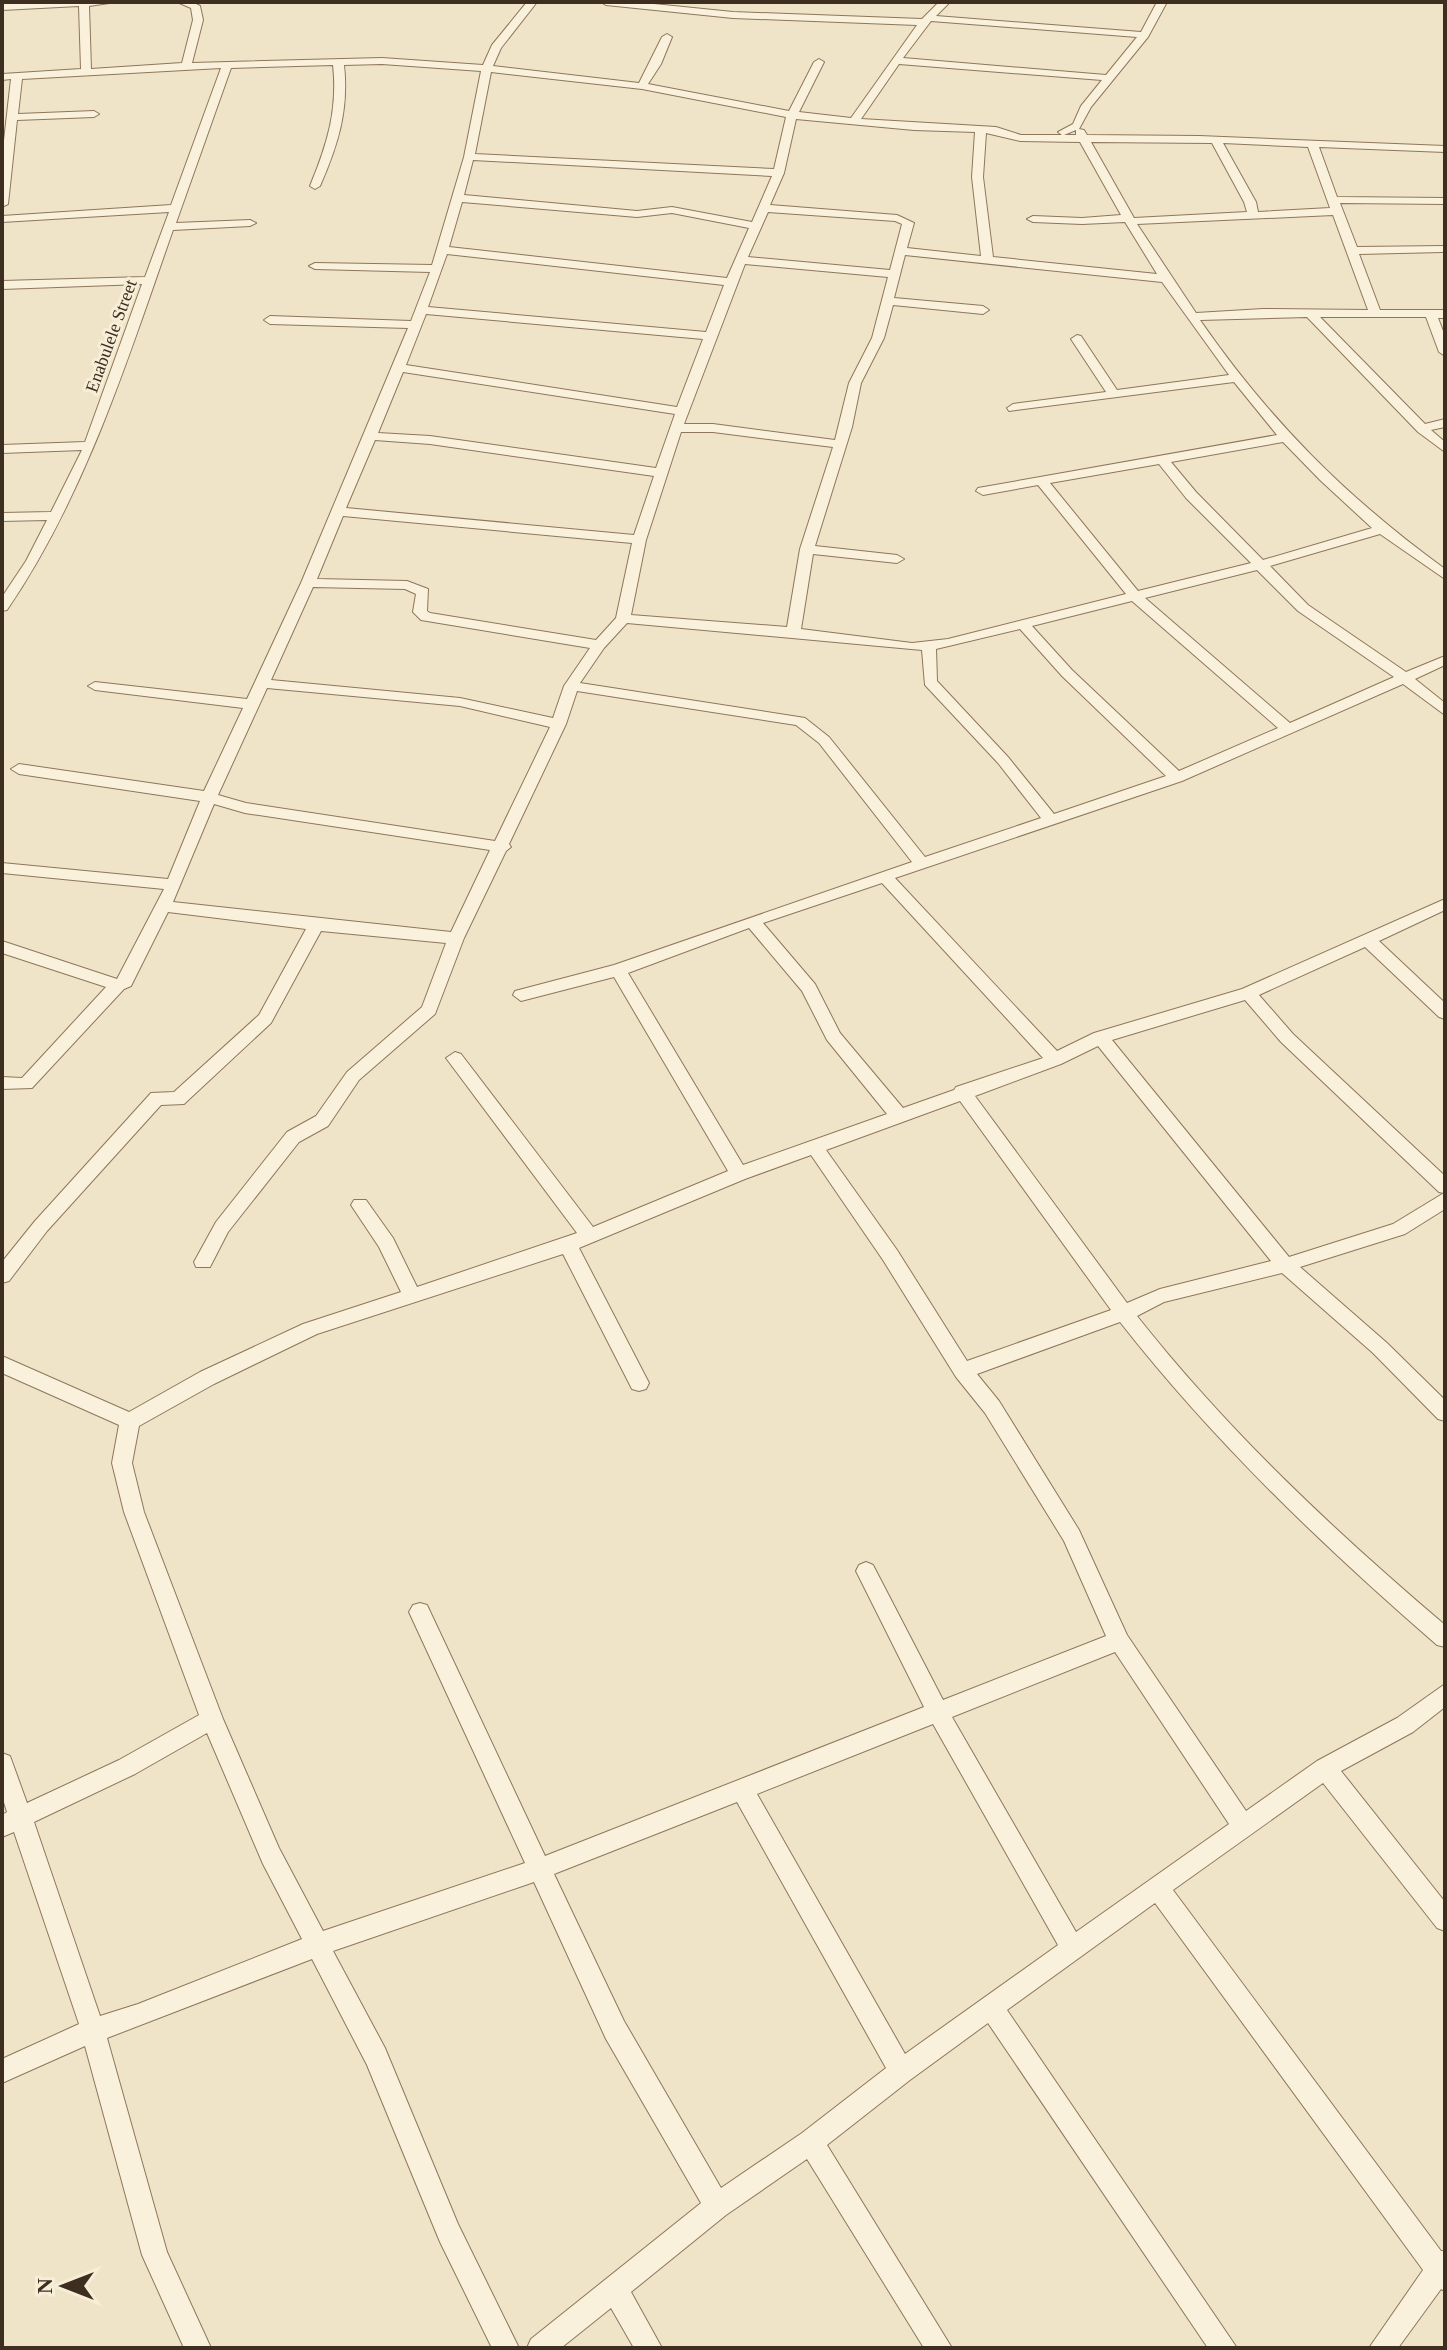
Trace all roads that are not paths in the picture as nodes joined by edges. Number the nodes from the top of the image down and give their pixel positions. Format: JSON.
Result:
{"nodes":[{"id":1,"x":84,"y":2,"type":"edge"},
{"id":2,"x":111,"y":2,"type":"edge"},
{"id":3,"x":182,"y":2,"type":"edge"},
{"id":4,"x":532,"y":2,"type":"edge"},
{"id":5,"x":606,"y":2,"type":"edge"},
{"id":6,"x":945,"y":2,"type":"edge"},
{"id":7,"x":1162,"y":2,"type":"edge"},
{"id":8,"x":2,"y":7,"type":"edge"},
{"id":9,"x":927,"y":20,"type":"junction"},
{"id":10,"x":1144,"y":35,"type":"junction"},
{"id":11,"x":667,"y":37,"type":"dead end"},
{"id":12,"x":338,"y":61,"type":"junction"},
{"id":13,"x":897,"y":61,"type":"junction"},
{"id":14,"x":819,"y":62,"type":"dead end"},
{"id":15,"x":227,"y":65,"type":"junction"},
{"id":16,"x":186,"y":66,"type":"junction"},
{"id":17,"x":487,"y":68,"type":"junction"},
{"id":18,"x":86,"y":71,"type":"junction"},
{"id":19,"x":17,"y":76,"type":"junction"},
{"id":20,"x":2,"y":77,"type":"edge"},
{"id":21,"x":1110,"y":78,"type":"junction"},
{"id":22,"x":642,"y":86,"type":"junction"},
{"id":23,"x":94,"y":114,"type":"dead end"},
{"id":24,"x":792,"y":115,"type":"junction"},
{"id":25,"x":13,"y":117,"type":"junction"},
{"id":26,"x":855,"y":120,"type":"junction"},
{"id":27,"x":981,"y":129,"type":"junction"},
{"id":28,"x":1080,"y":132,"type":"junction"},
{"id":29,"x":1216,"y":140,"type":"junction"},
{"id":30,"x":1312,"y":144,"type":"junction"},
{"id":31,"x":1445,"y":149,"type":"edge"},
{"id":32,"x":469,"y":157,"type":"junction"},
{"id":33,"x":779,"y":173,"type":"junction"},
{"id":34,"x":315,"y":186,"type":"dead end"},
{"id":35,"x":455,"y":198,"type":"junction"},
{"id":36,"x":1445,"y":201,"type":"edge"},
{"id":37,"x":2,"y":204,"type":"edge"},
{"id":38,"x":1334,"y":206,"type":"junction"},
{"id":39,"x":175,"y":208,"type":"junction"},
{"id":40,"x":762,"y":208,"type":"junction"},
{"id":41,"x":1253,"y":215,"type":"junction"},
{"id":42,"x":2,"y":219,"type":"edge"},
{"id":43,"x":1033,"y":219,"type":"dead end"},
{"id":44,"x":1130,"y":219,"type":"junction"},
{"id":45,"x":250,"y":223,"type":"dead end"},
{"id":46,"x":754,"y":226,"type":"junction"},
{"id":47,"x":169,"y":227,"type":"junction"},
{"id":48,"x":1442,"y":249,"type":"dead end"},
{"id":49,"x":442,"y":250,"type":"junction"},
{"id":50,"x":899,"y":251,"type":"junction"},
{"id":51,"x":1353,"y":251,"type":"junction"},
{"id":52,"x":987,"y":259,"type":"junction"},
{"id":53,"x":743,"y":260,"type":"junction"},
{"id":54,"x":315,"y":266,"type":"dead end"},
{"id":55,"x":437,"y":269,"type":"junction"},
{"id":56,"x":894,"y":274,"type":"junction"},
{"id":57,"x":1169,"y":279,"type":"junction"},
{"id":58,"x":152,"y":280,"type":"junction"},
{"id":59,"x":731,"y":282,"type":"junction"},
{"id":60,"x":2,"y":285,"type":"edge"},
{"id":61,"x":889,"y":301,"type":"junction"},
{"id":62,"x":421,"y":310,"type":"junction"},
{"id":63,"x":983,"y":310,"type":"dead end"},
{"id":64,"x":1375,"y":312,"type":"junction"},
{"id":65,"x":1310,"y":313,"type":"junction"},
{"id":66,"x":1431,"y":314,"type":"junction"},
{"id":67,"x":1445,"y":314,"type":"edge"},
{"id":68,"x":1194,"y":317,"type":"junction"},
{"id":69,"x":270,"y":320,"type":"dead end"},
{"id":70,"x":414,"y":325,"type":"junction"},
{"id":71,"x":711,"y":336,"type":"junction"},
{"id":72,"x":1077,"y":339,"type":"dead end"},
{"id":73,"x":1445,"y":352,"type":"edge"},
{"id":74,"x":399,"y":368,"type":"junction"},
{"id":75,"x":1237,"y":378,"type":"junction"},
{"id":76,"x":1114,"y":395,"type":"junction"},
{"id":77,"x":1013,"y":408,"type":"dead end"},
{"id":78,"x":682,"y":411,"type":"junction"},
{"id":79,"x":1445,"y":423,"type":"edge"},
{"id":80,"x":678,"y":428,"type":"junction"},
{"id":81,"x":1422,"y":429,"type":"junction"},
{"id":82,"x":370,"y":436,"type":"junction"},
{"id":83,"x":1288,"y":437,"type":"junction"},
{"id":84,"x":838,"y":444,"type":"junction"},
{"id":85,"x":90,"y":446,"type":"junction"},
{"id":86,"x":1445,"y":448,"type":"edge"},
{"id":87,"x":2,"y":449,"type":"edge"},
{"id":88,"x":1164,"y":461,"type":"junction"},
{"id":89,"x":662,"y":473,"type":"junction"},
{"id":90,"x":1042,"y":481,"type":"junction"},
{"id":91,"x":983,"y":491,"type":"dead end"},
{"id":92,"x":336,"y":511,"type":"junction"},
{"id":93,"x":52,"y":516,"type":"junction"},
{"id":94,"x":2,"y":517,"type":"edge"},
{"id":95,"x":1382,"y":529,"type":"junction"},
{"id":96,"x":639,"y":540,"type":"junction"},
{"id":97,"x":807,"y":549,"type":"junction"},
{"id":98,"x":1445,"y":554,"type":"edge"},
{"id":99,"x":897,"y":559,"type":"dead end"},
{"id":100,"x":1425,"y":561,"type":"junction"},
{"id":101,"x":1260,"y":565,"type":"junction"},
{"id":102,"x":1445,"y":575,"type":"edge"},
{"id":103,"x":308,"y":583,"type":"junction"},
{"id":104,"x":8,"y":590,"type":"edge"},
{"id":105,"x":1135,"y":596,"type":"junction"},
{"id":106,"x":2,"y":607,"type":"edge"},
{"id":107,"x":623,"y":619,"type":"junction"},
{"id":108,"x":1022,"y":623,"type":"junction"},
{"id":109,"x":793,"y":632,"type":"junction"},
{"id":110,"x":599,"y":645,"type":"junction"},
{"id":111,"x":929,"y":645,"type":"junction"},
{"id":112,"x":1445,"y":660,"type":"edge"},
{"id":113,"x":1405,"y":678,"type":"junction"},
{"id":114,"x":260,"y":683,"type":"junction"},
{"id":115,"x":95,"y":686,"type":"dead end"},
{"id":116,"x":571,"y":686,"type":"junction"},
{"id":117,"x":250,"y":704,"type":"junction"},
{"id":118,"x":1445,"y":710,"type":"edge"},
{"id":119,"x":559,"y":724,"type":"junction"},
{"id":120,"x":1289,"y":730,"type":"junction"},
{"id":121,"x":19,"y":769,"type":"dead end"},
{"id":122,"x":1177,"y":778,"type":"junction"},
{"id":123,"x":209,"y":797,"type":"junction"},
{"id":124,"x":1051,"y":820,"type":"junction"},
{"id":125,"x":503,"y":847,"type":"junction"},
{"id":126,"x":923,"y":865,"type":"junction"},
{"id":127,"x":2,"y":868,"type":"edge"},
{"id":128,"x":886,"y":878,"type":"junction"},
{"id":129,"x":174,"y":885,"type":"junction"},
{"id":130,"x":1445,"y":904,"type":"edge"},
{"id":131,"x":162,"y":906,"type":"junction"},
{"id":132,"x":752,"y":921,"type":"junction"},
{"id":133,"x":316,"y":925,"type":"junction"},
{"id":134,"x":456,"y":938,"type":"junction"},
{"id":135,"x":1369,"y":941,"type":"junction"},
{"id":136,"x":2,"y":947,"type":"edge"},
{"id":137,"x":618,"y":970,"type":"junction"},
{"id":138,"x":118,"y":985,"type":"junction"},
{"id":139,"x":1248,"y":993,"type":"junction"},
{"id":140,"x":521,"y":995,"type":"dead end"},
{"id":141,"x":1445,"y":1013,"type":"edge"},
{"id":142,"x":1100,"y":1037,"type":"junction"},
{"id":143,"x":455,"y":1058,"type":"dead end"},
{"id":144,"x":1055,"y":1060,"type":"junction"},
{"id":145,"x":2,"y":1073,"type":"edge"},
{"id":146,"x":2,"y":1083,"type":"edge"},
{"id":147,"x":26,"y":1084,"type":"junction"},
{"id":148,"x":962,"y":1091,"type":"junction"},
{"id":149,"x":899,"y":1116,"type":"junction"},
{"id":150,"x":816,"y":1149,"type":"junction"},
{"id":151,"x":739,"y":1174,"type":"junction"},
{"id":152,"x":1445,"y":1187,"type":"edge"},
{"id":153,"x":360,"y":1205,"type":"dead end"},
{"id":154,"x":1441,"y":1208,"type":"edge"},
{"id":155,"x":589,"y":1235,"type":"junction"},
{"id":156,"x":568,"y":1245,"type":"junction"},
{"id":157,"x":203,"y":1262,"type":"dead end"},
{"id":158,"x":1285,"y":1265,"type":"junction"},
{"id":159,"x":2,"y":1276,"type":"edge"},
{"id":160,"x":412,"y":1296,"type":"junction"},
{"id":161,"x":1124,"y":1313,"type":"junction"},
{"id":162,"x":2,"y":1364,"type":"edge"},
{"id":163,"x":963,"y":1371,"type":"junction"},
{"id":164,"x":639,"y":1383,"type":"dead end"},
{"id":165,"x":1445,"y":1413,"type":"edge"},
{"id":166,"x":130,"y":1421,"type":"junction"},
{"id":167,"x":866,"y":1571,"type":"dead end"},
{"id":168,"x":420,"y":1612,"type":"dead end"},
{"id":169,"x":1445,"y":1638,"type":"edge"},
{"id":170,"x":1119,"y":1641,"type":"junction"},
{"id":171,"x":1445,"y":1694,"type":"edge"},
{"id":172,"x":939,"y":1714,"type":"junction"},
{"id":173,"x":212,"y":1719,"type":"junction"},
{"id":174,"x":2,"y":1763,"type":"edge"},
{"id":175,"x":1325,"y":1768,"type":"junction"},
{"id":176,"x":742,"y":1789,"type":"junction"},
{"id":177,"x":11,"y":1822,"type":"edge"},
{"id":178,"x":1244,"y":1827,"type":"junction"},
{"id":179,"x":540,"y":1869,"type":"junction"},
{"id":180,"x":1158,"y":1888,"type":"junction"},
{"id":181,"x":1445,"y":1920,"type":"edge"},
{"id":182,"x":317,"y":1945,"type":"junction"},
{"id":183,"x":1073,"y":1949,"type":"junction"},
{"id":184,"x":991,"y":2007,"type":"junction"},
{"id":185,"x":93,"y":2030,"type":"junction"},
{"id":186,"x":2,"y":2071,"type":"edge"},
{"id":187,"x":901,"y":2071,"type":"junction"},
{"id":188,"x":811,"y":2142,"type":"junction"},
{"id":189,"x":717,"y":2206,"type":"junction"},
{"id":190,"x":1442,"y":2270,"type":"edge"},
{"id":191,"x":614,"y":2288,"type":"junction"},
{"id":192,"x":198,"y":2348,"type":"edge"},
{"id":193,"x":506,"y":2348,"type":"edge"},
{"id":194,"x":540,"y":2348,"type":"edge"},
{"id":195,"x":649,"y":2348,"type":"edge"},
{"id":196,"x":939,"y":2348,"type":"edge"},
{"id":197,"x":1224,"y":2348,"type":"edge"},
{"id":198,"x":1382,"y":2348,"type":"edge"}],
"edges":[{"from":1,"to":2,"type":"street"},
{"from":1,"to":8,"type":"street"},
{"from":1,"to":18,"type":"street"},
{"from":3,"to":16,"type":"street"},
{"from":4,"to":17,"type":"street"},
{"from":5,"to":9,"type":"street"},
{"from":6,"to":9,"type":"street"},
{"from":7,"to":10,"type":"street"},
{"from":9,"to":10,"type":"street"},
{"from":9,"to":13,"type":"street"},
{"from":10,"to":21,"type":"street"},
{"from":11,"to":22,"type":"street"},
{"from":12,"to":15,"type":"street"},
{"from":12,"to":17,"type":"street"},
{"from":12,"to":34,"type":"street"},
{"from":13,"to":21,"type":"street"},
{"from":13,"to":26,"type":"street"},
{"from":14,"to":24,"type":"street"},
{"from":15,"to":16,"type":"street"},
{"from":15,"to":39,"type":"street","name":"Enabulele Street"},
{"from":16,"to":18,"type":"street"},
{"from":17,"to":22,"type":"street"},
{"from":17,"to":32,"type":"street"},
{"from":18,"to":19,"type":"street"},
{"from":19,"to":20,"type":"street"},
{"from":19,"to":25,"type":"street"},
{"from":21,"to":28,"type":"street"},
{"from":22,"to":24,"type":"street"},
{"from":23,"to":25,"type":"street"},
{"from":24,"to":26,"type":"street"},
{"from":24,"to":33,"type":"street"},
{"from":25,"to":37,"type":"street"},
{"from":26,"to":27,"type":"street"},
{"from":27,"to":28,"type":"street"},
{"from":27,"to":52,"type":"street"},
{"from":28,"to":29,"type":"street"},
{"from":28,"to":44,"type":"street"},
{"from":29,"to":30,"type":"street"},
{"from":29,"to":41,"type":"street"},
{"from":30,"to":31,"type":"street"},
{"from":30,"to":38,"type":"street"},
{"from":32,"to":33,"type":"street"},
{"from":32,"to":35,"type":"street"},
{"from":33,"to":40,"type":"street"},
{"from":35,"to":46,"type":"street"},
{"from":35,"to":49,"type":"street"},
{"from":36,"to":38,"type":"street"},
{"from":38,"to":41,"type":"street"},
{"from":38,"to":51,"type":"street"},
{"from":39,"to":42,"type":"street"},
{"from":39,"to":47,"type":"street","name":"Enabulele Street"},
{"from":40,"to":46,"type":"street"},
{"from":40,"to":50,"type":"street"},
{"from":41,"to":44,"type":"street"},
{"from":43,"to":44,"type":"street"},
{"from":44,"to":57,"type":"street"},
{"from":45,"to":47,"type":"street"},
{"from":46,"to":53,"type":"street"},
{"from":47,"to":58,"type":"street","name":"Enabulele Street"},
{"from":48,"to":51,"type":"street"},
{"from":49,"to":55,"type":"street"},
{"from":49,"to":59,"type":"street"},
{"from":50,"to":52,"type":"street"},
{"from":50,"to":56,"type":"street"},
{"from":51,"to":64,"type":"street"},
{"from":52,"to":57,"type":"street"},
{"from":53,"to":56,"type":"street"},
{"from":53,"to":59,"type":"street"},
{"from":54,"to":55,"type":"street"},
{"from":55,"to":62,"type":"street"},
{"from":56,"to":61,"type":"street"},
{"from":57,"to":68,"type":"street"},
{"from":58,"to":60,"type":"street"},
{"from":58,"to":85,"type":"street","name":"Enabulele Street"},
{"from":59,"to":71,"type":"street"},
{"from":61,"to":63,"type":"street"},
{"from":61,"to":84,"type":"street"},
{"from":62,"to":70,"type":"street"},
{"from":62,"to":71,"type":"street"},
{"from":64,"to":65,"type":"street"},
{"from":64,"to":66,"type":"street"},
{"from":65,"to":68,"type":"street"},
{"from":65,"to":81,"type":"street"},
{"from":66,"to":67,"type":"street"},
{"from":66,"to":73,"type":"street"},
{"from":68,"to":75,"type":"street"},
{"from":69,"to":70,"type":"street"},
{"from":70,"to":74,"type":"street"},
{"from":71,"to":78,"type":"street"},
{"from":72,"to":76,"type":"street"},
{"from":74,"to":78,"type":"street"},
{"from":74,"to":82,"type":"street"},
{"from":75,"to":76,"type":"street"},
{"from":75,"to":83,"type":"street"},
{"from":76,"to":77,"type":"street"},
{"from":78,"to":80,"type":"street"},
{"from":79,"to":81,"type":"street"},
{"from":80,"to":84,"type":"street"},
{"from":80,"to":89,"type":"street"},
{"from":81,"to":86,"type":"street"},
{"from":82,"to":89,"type":"street"},
{"from":82,"to":92,"type":"street"},
{"from":83,"to":88,"type":"street"},
{"from":83,"to":95,"type":"street"},
{"from":84,"to":97,"type":"street"},
{"from":85,"to":87,"type":"street"},
{"from":85,"to":93,"type":"street","name":"Enabulele Street"},
{"from":88,"to":90,"type":"street"},
{"from":88,"to":101,"type":"street"},
{"from":89,"to":96,"type":"street"},
{"from":90,"to":91,"type":"street"},
{"from":90,"to":105,"type":"street"},
{"from":92,"to":96,"type":"street"},
{"from":92,"to":103,"type":"street"},
{"from":93,"to":94,"type":"street"},
{"from":93,"to":104,"type":"street","name":"Enabulele Street"},
{"from":95,"to":100,"type":"street"},
{"from":95,"to":101,"type":"street"},
{"from":96,"to":107,"type":"street"},
{"from":97,"to":99,"type":"street"},
{"from":97,"to":109,"type":"street"},
{"from":98,"to":100,"type":"street"},
{"from":100,"to":102,"type":"street"},
{"from":101,"to":105,"type":"street"},
{"from":101,"to":113,"type":"street"},
{"from":103,"to":110,"type":"street"},
{"from":103,"to":114,"type":"street"},
{"from":104,"to":106,"type":"street","name":"Enabulele Street"},
{"from":105,"to":108,"type":"street"},
{"from":105,"to":120,"type":"street"},
{"from":107,"to":109,"type":"street"},
{"from":107,"to":110,"type":"street"},
{"from":108,"to":111,"type":"street"},
{"from":108,"to":122,"type":"street"},
{"from":109,"to":111,"type":"street"},
{"from":110,"to":116,"type":"street"},
{"from":111,"to":124,"type":"street"},
{"from":112,"to":113,"type":"street"},
{"from":113,"to":118,"type":"street"},
{"from":113,"to":120,"type":"street"},
{"from":114,"to":117,"type":"street"},
{"from":114,"to":119,"type":"street"},
{"from":115,"to":117,"type":"street"},
{"from":116,"to":119,"type":"street"},
{"from":116,"to":126,"type":"street"},
{"from":117,"to":123,"type":"street"},
{"from":119,"to":125,"type":"street"},
{"from":120,"to":122,"type":"street"},
{"from":121,"to":123,"type":"street"},
{"from":122,"to":124,"type":"street"},
{"from":123,"to":125,"type":"street"},
{"from":123,"to":129,"type":"street"},
{"from":124,"to":126,"type":"street"},
{"from":125,"to":134,"type":"street"},
{"from":126,"to":128,"type":"street"},
{"from":127,"to":129,"type":"street"},
{"from":128,"to":132,"type":"street"},
{"from":128,"to":144,"type":"street"},
{"from":129,"to":131,"type":"street"},
{"from":130,"to":135,"type":"street"},
{"from":131,"to":133,"type":"street"},
{"from":131,"to":138,"type":"street"},
{"from":132,"to":137,"type":"street"},
{"from":132,"to":149,"type":"street"},
{"from":133,"to":134,"type":"street"},
{"from":133,"to":159,"type":"street"},
{"from":134,"to":157,"type":"street"},
{"from":135,"to":139,"type":"street"},
{"from":135,"to":141,"type":"street"},
{"from":136,"to":138,"type":"street"},
{"from":137,"to":140,"type":"street"},
{"from":137,"to":151,"type":"street"},
{"from":138,"to":147,"type":"street"},
{"from":139,"to":142,"type":"street"},
{"from":139,"to":152,"type":"street"},
{"from":142,"to":144,"type":"street"},
{"from":142,"to":158,"type":"street"},
{"from":143,"to":155,"type":"street"},
{"from":144,"to":148,"type":"street"},
{"from":145,"to":147,"type":"street"},
{"from":146,"to":147,"type":"street"},
{"from":148,"to":149,"type":"street"},
{"from":148,"to":161,"type":"street"},
{"from":149,"to":150,"type":"street"},
{"from":150,"to":151,"type":"street"},
{"from":150,"to":163,"type":"street"},
{"from":151,"to":155,"type":"street"},
{"from":153,"to":160,"type":"street"},
{"from":154,"to":158,"type":"street"},
{"from":155,"to":156,"type":"street"},
{"from":156,"to":160,"type":"street"},
{"from":156,"to":164,"type":"street"},
{"from":158,"to":161,"type":"street"},
{"from":158,"to":165,"type":"street"},
{"from":160,"to":166,"type":"street"},
{"from":161,"to":163,"type":"street"},
{"from":161,"to":169,"type":"street"},
{"from":162,"to":166,"type":"street"},
{"from":163,"to":170,"type":"street"},
{"from":166,"to":173,"type":"street"},
{"from":167,"to":172,"type":"street"},
{"from":168,"to":179,"type":"street"},
{"from":170,"to":172,"type":"street"},
{"from":170,"to":178,"type":"street"},
{"from":171,"to":175,"type":"street"},
{"from":172,"to":176,"type":"street"},
{"from":172,"to":183,"type":"street"},
{"from":173,"to":177,"type":"street"},
{"from":173,"to":182,"type":"street"},
{"from":174,"to":177,"type":"street"},
{"from":175,"to":178,"type":"street"},
{"from":175,"to":181,"type":"street"},
{"from":176,"to":179,"type":"street"},
{"from":176,"to":187,"type":"street"},
{"from":177,"to":185,"type":"street"},
{"from":178,"to":180,"type":"street"},
{"from":179,"to":182,"type":"street"},
{"from":179,"to":189,"type":"street"},
{"from":180,"to":183,"type":"street"},
{"from":180,"to":190,"type":"street"},
{"from":182,"to":185,"type":"street"},
{"from":182,"to":193,"type":"street"},
{"from":183,"to":184,"type":"street"},
{"from":184,"to":187,"type":"street"},
{"from":184,"to":197,"type":"street"},
{"from":185,"to":186,"type":"street"},
{"from":185,"to":192,"type":"street"},
{"from":187,"to":188,"type":"street"},
{"from":188,"to":189,"type":"street"},
{"from":188,"to":196,"type":"street"},
{"from":189,"to":191,"type":"street"},
{"from":190,"to":198,"type":"street"},
{"from":191,"to":194,"type":"street"},
{"from":191,"to":195,"type":"street"}]}
